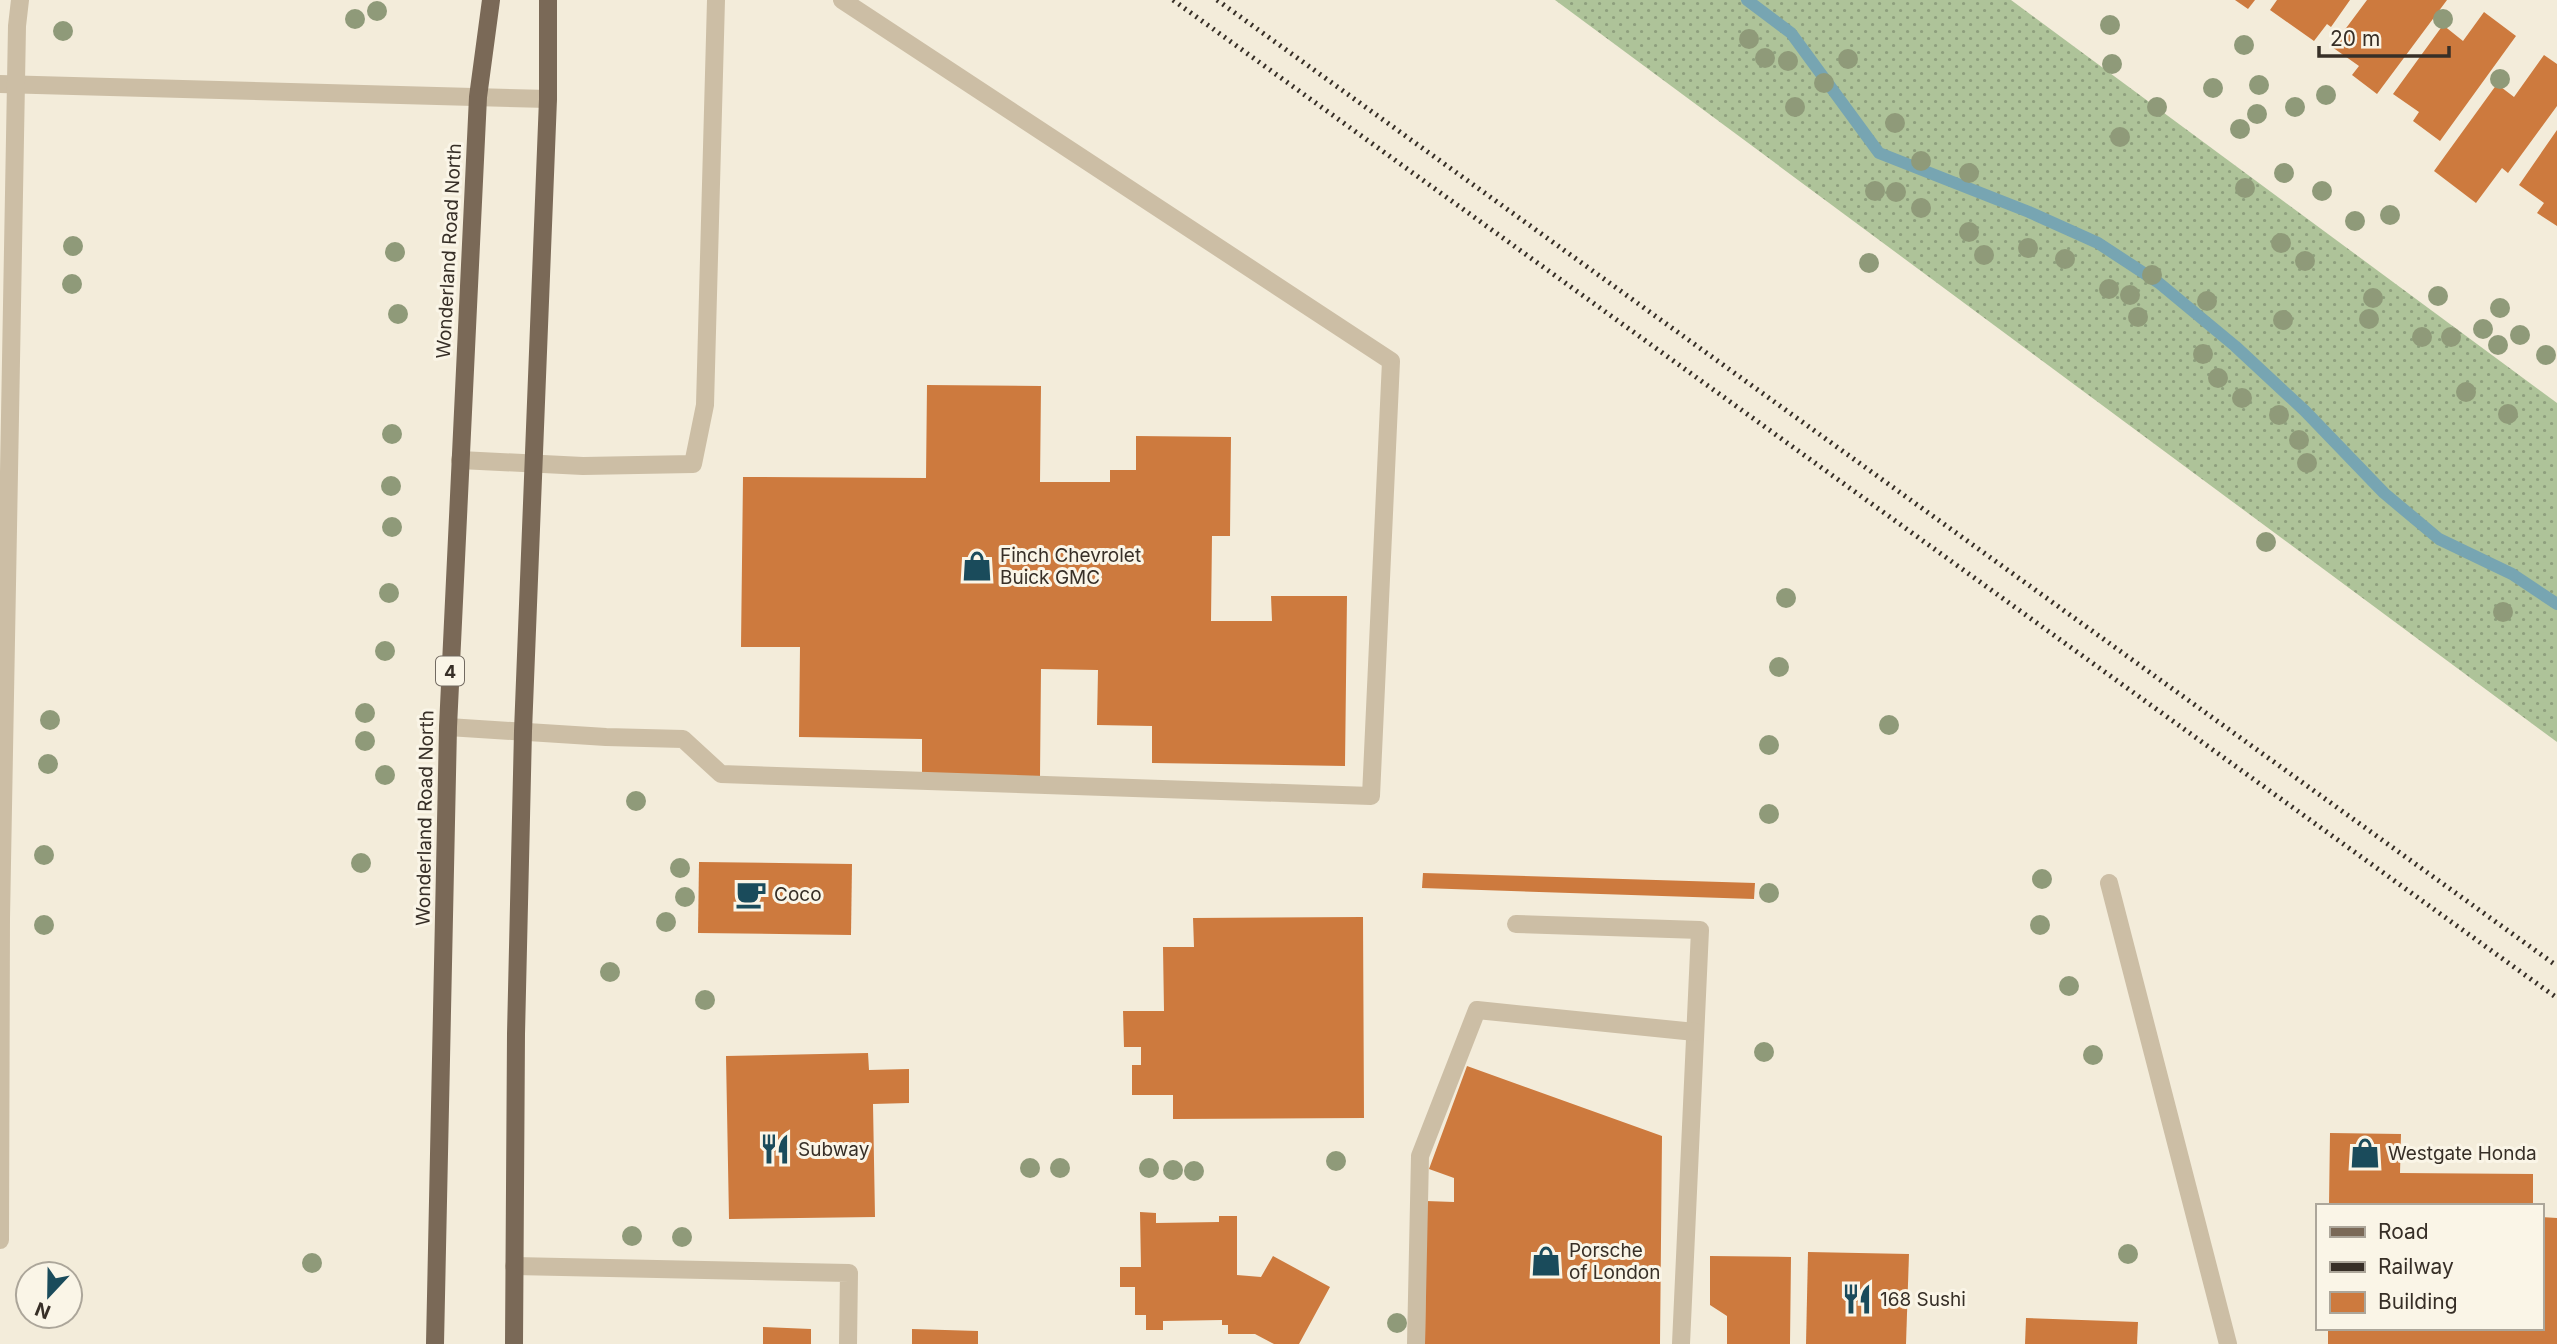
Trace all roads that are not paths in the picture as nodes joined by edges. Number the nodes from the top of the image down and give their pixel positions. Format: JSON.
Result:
{"nodes":[{"id":1,"x":20,"y":0,"type":"edge"},
{"id":2,"x":491,"y":0,"type":"edge"},
{"id":3,"x":548,"y":0,"type":"edge"},
{"id":4,"x":716,"y":0,"type":"edge"},
{"id":5,"x":842,"y":0,"type":"edge"},
{"id":6,"x":9,"y":84,"type":"edge"},
{"id":7,"x":478,"y":97,"type":"junction"},
{"id":8,"x":548,"y":99,"type":"junction"},
{"id":9,"x":460,"y":460,"type":"junction"},
{"id":10,"x":534,"y":465,"type":"junction"},
{"id":11,"x":448,"y":727,"type":"junction"},
{"id":12,"x":523,"y":731,"type":"junction"},
{"id":13,"x":2109,"y":883,"type":"dead end"},
{"id":14,"x":0,"y":919,"type":"edge"},
{"id":15,"x":1516,"y":924,"type":"dead end"},
{"id":16,"x":1695,"y":1032,"type":"junction"},
{"id":17,"x":0,"y":1240,"type":"edge"},
{"id":18,"x":514,"y":1266,"type":"junction"},
{"id":19,"x":435,"y":1344,"type":"edge"},
{"id":20,"x":514,"y":1344,"type":"edge"},
{"id":21,"x":848,"y":1344,"type":"edge"},
{"id":22,"x":1416,"y":1344,"type":"edge"},
{"id":23,"x":1681,"y":1344,"type":"edge"},
{"id":24,"x":2228,"y":1344,"type":"edge"}],
"edges":[{"from":1,"to":6,"type":"lane"},
{"from":2,"to":7,"type":"main road","name":"Wonderland Road North","number":"4"},
{"from":3,"to":8,"type":"main road"},
{"from":4,"to":10,"type":"lane"},
{"from":5,"to":12,"type":"lane"},
{"from":6,"to":7,"type":"lane"},
{"from":6,"to":14,"type":"lane"},
{"from":7,"to":8,"type":"lane"},
{"from":7,"to":9,"type":"main road","name":"Wonderland Road North","number":"4"},
{"from":8,"to":10,"type":"main road"},
{"from":9,"to":10,"type":"lane"},
{"from":9,"to":11,"type":"main road","name":"Wonderland Road North","number":"4"},
{"from":10,"to":12,"type":"main road"},
{"from":11,"to":12,"type":"lane"},
{"from":11,"to":19,"type":"main road","name":"Wonderland Road North","number":"4"},
{"from":12,"to":18,"type":"main road"},
{"from":13,"to":24,"type":"lane"},
{"from":14,"to":17,"type":"lane"},
{"from":15,"to":16,"type":"lane"},
{"from":16,"to":22,"type":"lane"},
{"from":16,"to":23,"type":"lane"},
{"from":18,"to":20,"type":"main road"},
{"from":18,"to":21,"type":"lane"}]}
